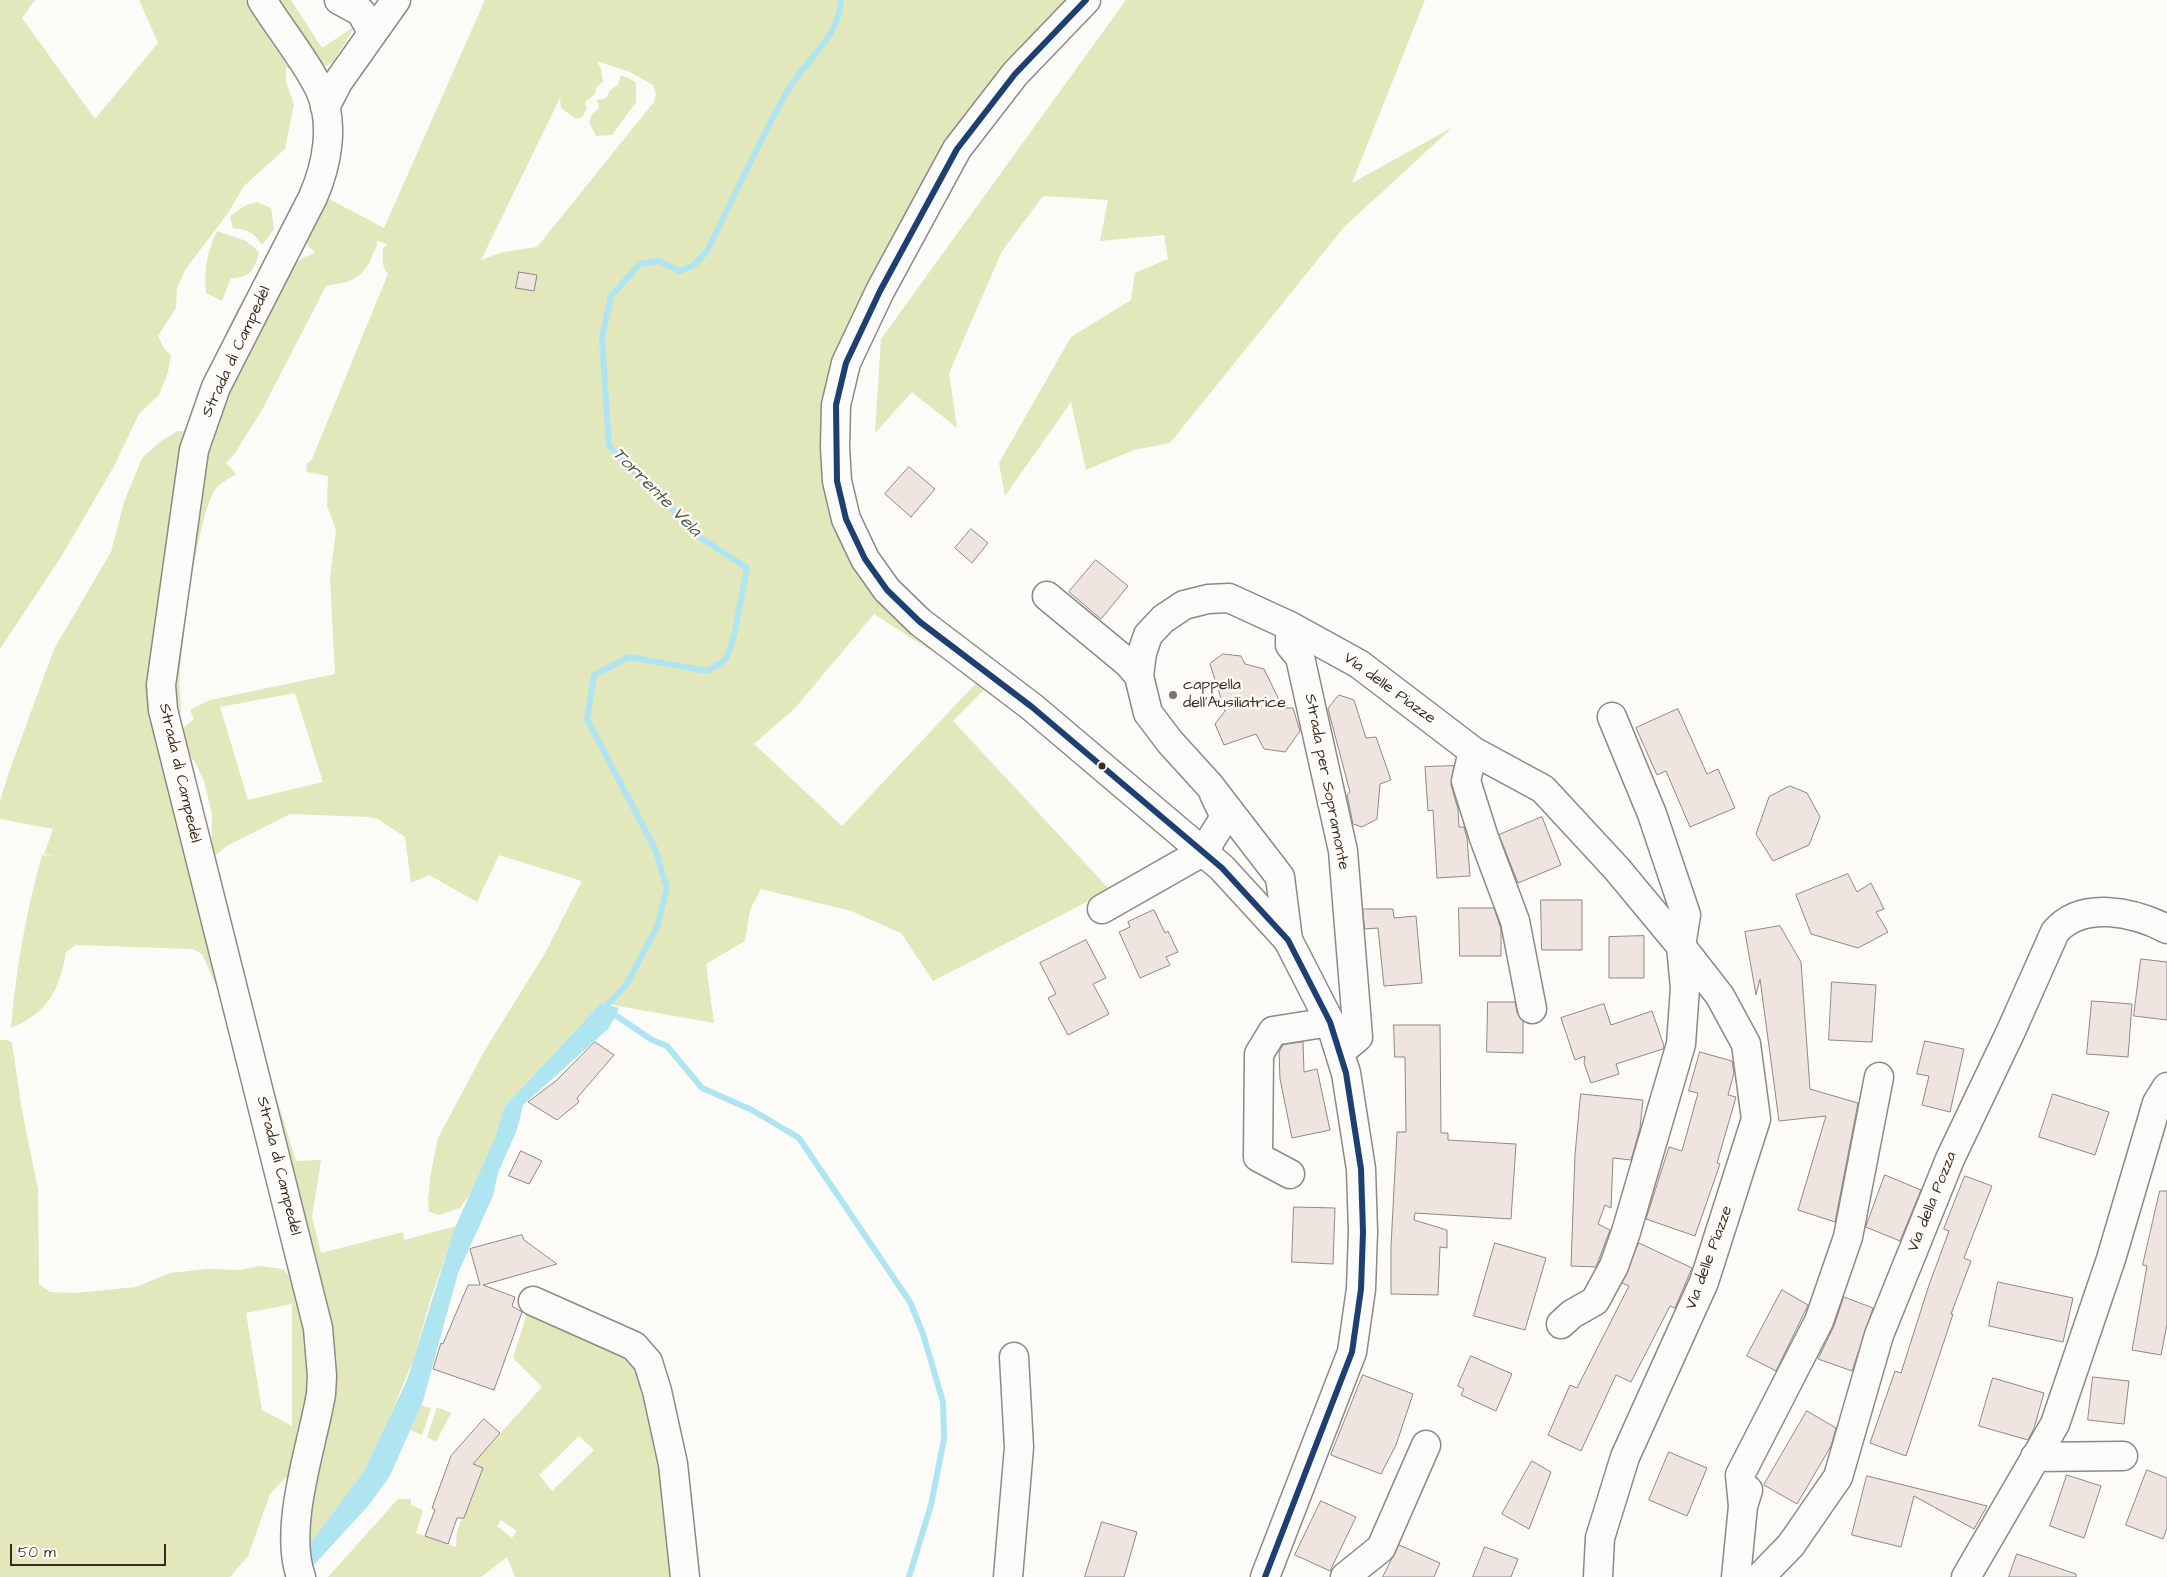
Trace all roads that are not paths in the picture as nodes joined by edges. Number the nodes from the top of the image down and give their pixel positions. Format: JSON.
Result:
{"nodes":[{"id":1,"x":262,"y":0,"type":"edge"},
{"id":2,"x":396,"y":0,"type":"edge"},
{"id":3,"x":1086,"y":0,"type":"edge"},
{"id":4,"x":361,"y":11,"type":"edge"},
{"id":5,"x":325,"y":107,"type":"junction"},
{"id":6,"x":1047,"y":596,"type":"dead end"},
{"id":7,"x":1290,"y":626,"type":"junction"},
{"id":8,"x":1139,"y":676,"type":"junction"},
{"id":9,"x":1612,"y":717,"type":"dead end"},
{"id":10,"x":1473,"y":751,"type":"junction"},
{"id":11,"x":1210,"y":786,"type":"junction"},
{"id":12,"x":1205,"y":852,"type":"junction"},
{"id":13,"x":1102,"y":909,"type":"dead end"},
{"id":14,"x":2167,"y":929,"type":"edge"},
{"id":15,"x":1288,"y":940,"type":"junction"},
{"id":16,"x":1681,"y":946,"type":"junction"},
{"id":17,"x":1532,"y":1009,"type":"dead end"},
{"id":18,"x":1330,"y":1022,"type":"junction"},
{"id":19,"x":1340,"y":1052,"type":"junction"},
{"id":20,"x":1879,"y":1077,"type":"dead end"},
{"id":21,"x":2167,"y":1087,"type":"edge"},
{"id":22,"x":1290,"y":1174,"type":"dead end"},
{"id":23,"x":533,"y":1301,"type":"dead end"},
{"id":24,"x":1561,"y":1324,"type":"dead end"},
{"id":25,"x":1014,"y":1357,"type":"dead end"},
{"id":26,"x":1811,"y":1366,"type":"dead end"},
{"id":27,"x":1426,"y":1445,"type":"dead end"},
{"id":28,"x":2123,"y":1456,"type":"dead end"},
{"id":29,"x":2035,"y":1457,"type":"junction"},
{"id":30,"x":1743,"y":1506,"type":"junction"},
{"id":31,"x":301,"y":1577,"type":"edge"},
{"id":32,"x":685,"y":1577,"type":"edge"},
{"id":33,"x":1008,"y":1577,"type":"edge"},
{"id":34,"x":1265,"y":1577,"type":"edge"},
{"id":35,"x":1345,"y":1577,"type":"edge"},
{"id":36,"x":1598,"y":1577,"type":"edge"},
{"id":37,"x":1736,"y":1577,"type":"edge"},
{"id":38,"x":1760,"y":1577,"type":"edge"},
{"id":39,"x":1966,"y":1577,"type":"edge"}],
"edges":[{"from":1,"to":5,"type":"street","name":"Strada di Campedèl"},
{"from":2,"to":4,"type":"street"},
{"from":3,"to":12,"type":"street"},
{"from":4,"to":5,"type":"street"},
{"from":5,"to":31,"type":"street","name":"Strada di Campedèl"},
{"from":6,"to":8,"type":"street"},
{"from":7,"to":8,"type":"street","name":"Via delle Piazze"},
{"from":7,"to":10,"type":"street","name":"Via delle Piazze"},
{"from":7,"to":19,"type":"street","name":"Strada per Sopramonte"},
{"from":8,"to":11,"type":"street","name":"Via delle Piazze"},
{"from":9,"to":16,"type":"street"},
{"from":10,"to":16,"type":"street","name":"Via delle Piazze"},
{"from":10,"to":17,"type":"street"},
{"from":11,"to":12,"type":"street","name":"Via delle Piazze"},
{"from":11,"to":15,"type":"street","name":"Via delle Piazze"},
{"from":12,"to":13,"type":"street"},
{"from":12,"to":15,"type":"street"},
{"from":14,"to":38,"type":"street","name":"Via della Pozza"},
{"from":15,"to":18,"type":"street"},
{"from":16,"to":24,"type":"street"},
{"from":16,"to":36,"type":"street","name":"Via delle Piazze"},
{"from":18,"to":19,"type":"street"},
{"from":18,"to":22,"type":"street"},
{"from":19,"to":34,"type":"street"},
{"from":20,"to":30,"type":"street"},
{"from":21,"to":29,"type":"street"},
{"from":23,"to":32,"type":"street"},
{"from":25,"to":33,"type":"street"},
{"from":26,"to":30,"type":"street"},
{"from":27,"to":35,"type":"street"},
{"from":28,"to":29,"type":"street"},
{"from":29,"to":39,"type":"street"},
{"from":30,"to":37,"type":"street"}]}
